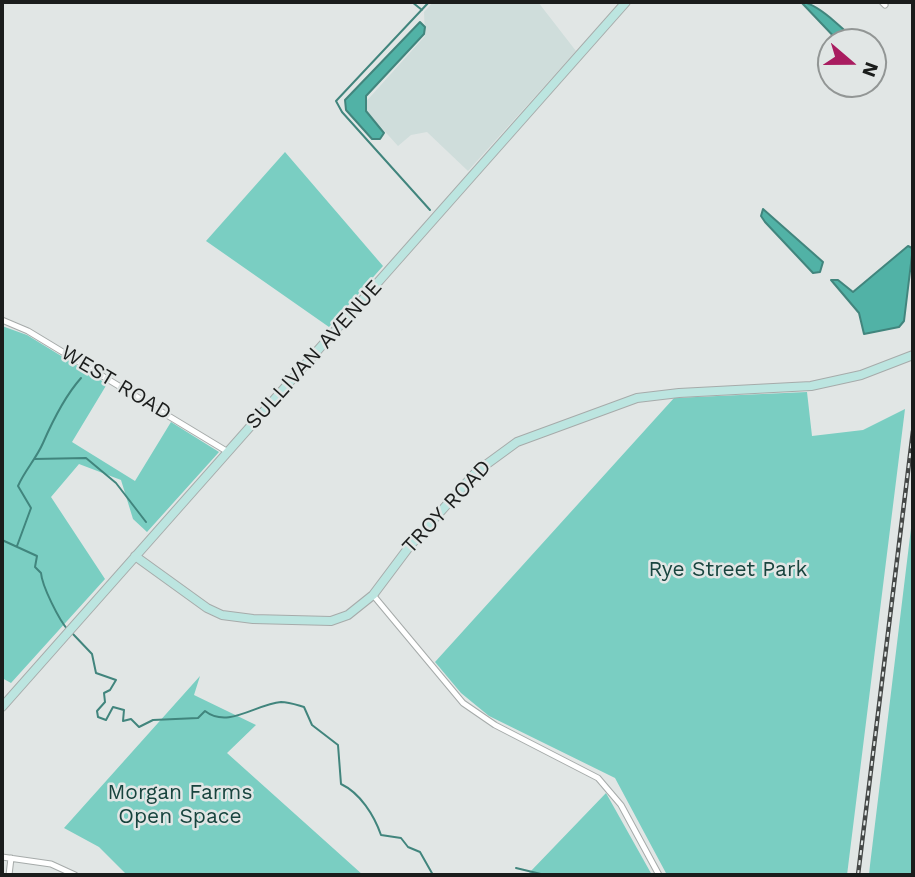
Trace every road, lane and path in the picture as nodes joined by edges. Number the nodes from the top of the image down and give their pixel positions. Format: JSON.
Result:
{"nodes":[{"id":1,"x":626,"y":2,"type":"edge"},
{"id":2,"x":2,"y":320,"type":"edge"},
{"id":3,"x":913,"y":355,"type":"edge"},
{"id":4,"x":228,"y":452,"type":"junction"},
{"id":5,"x":135,"y":556,"type":"junction"},
{"id":6,"x":373,"y":595,"type":"junction"},
{"id":7,"x":2,"y":707,"type":"edge"},
{"id":8,"x":2,"y":857,"type":"edge"},
{"id":9,"x":11,"y":858,"type":"junction"},
{"id":10,"x":9,"y":875,"type":"edge"},
{"id":11,"x":75,"y":875,"type":"edge"},
{"id":12,"x":659,"y":875,"type":"edge"}],
"edges":[{"from":1,"to":4,"type":"main road","name":"SULLIVAN AVENUE"},
{"from":2,"to":4,"type":"street","name":"WEST ROAD"},
{"from":3,"to":6,"type":"main road","name":"TROY ROAD"},
{"from":4,"to":5,"type":"main road","name":"SULLIVAN AVENUE"},
{"from":5,"to":6,"type":"main road","name":"TROY ROAD"},
{"from":5,"to":7,"type":"main road","name":"SULLIVAN AVENUE"},
{"from":6,"to":12,"type":"street"},
{"from":8,"to":9,"type":"street"},
{"from":9,"to":10,"type":"street"},
{"from":9,"to":11,"type":"street"}]}
